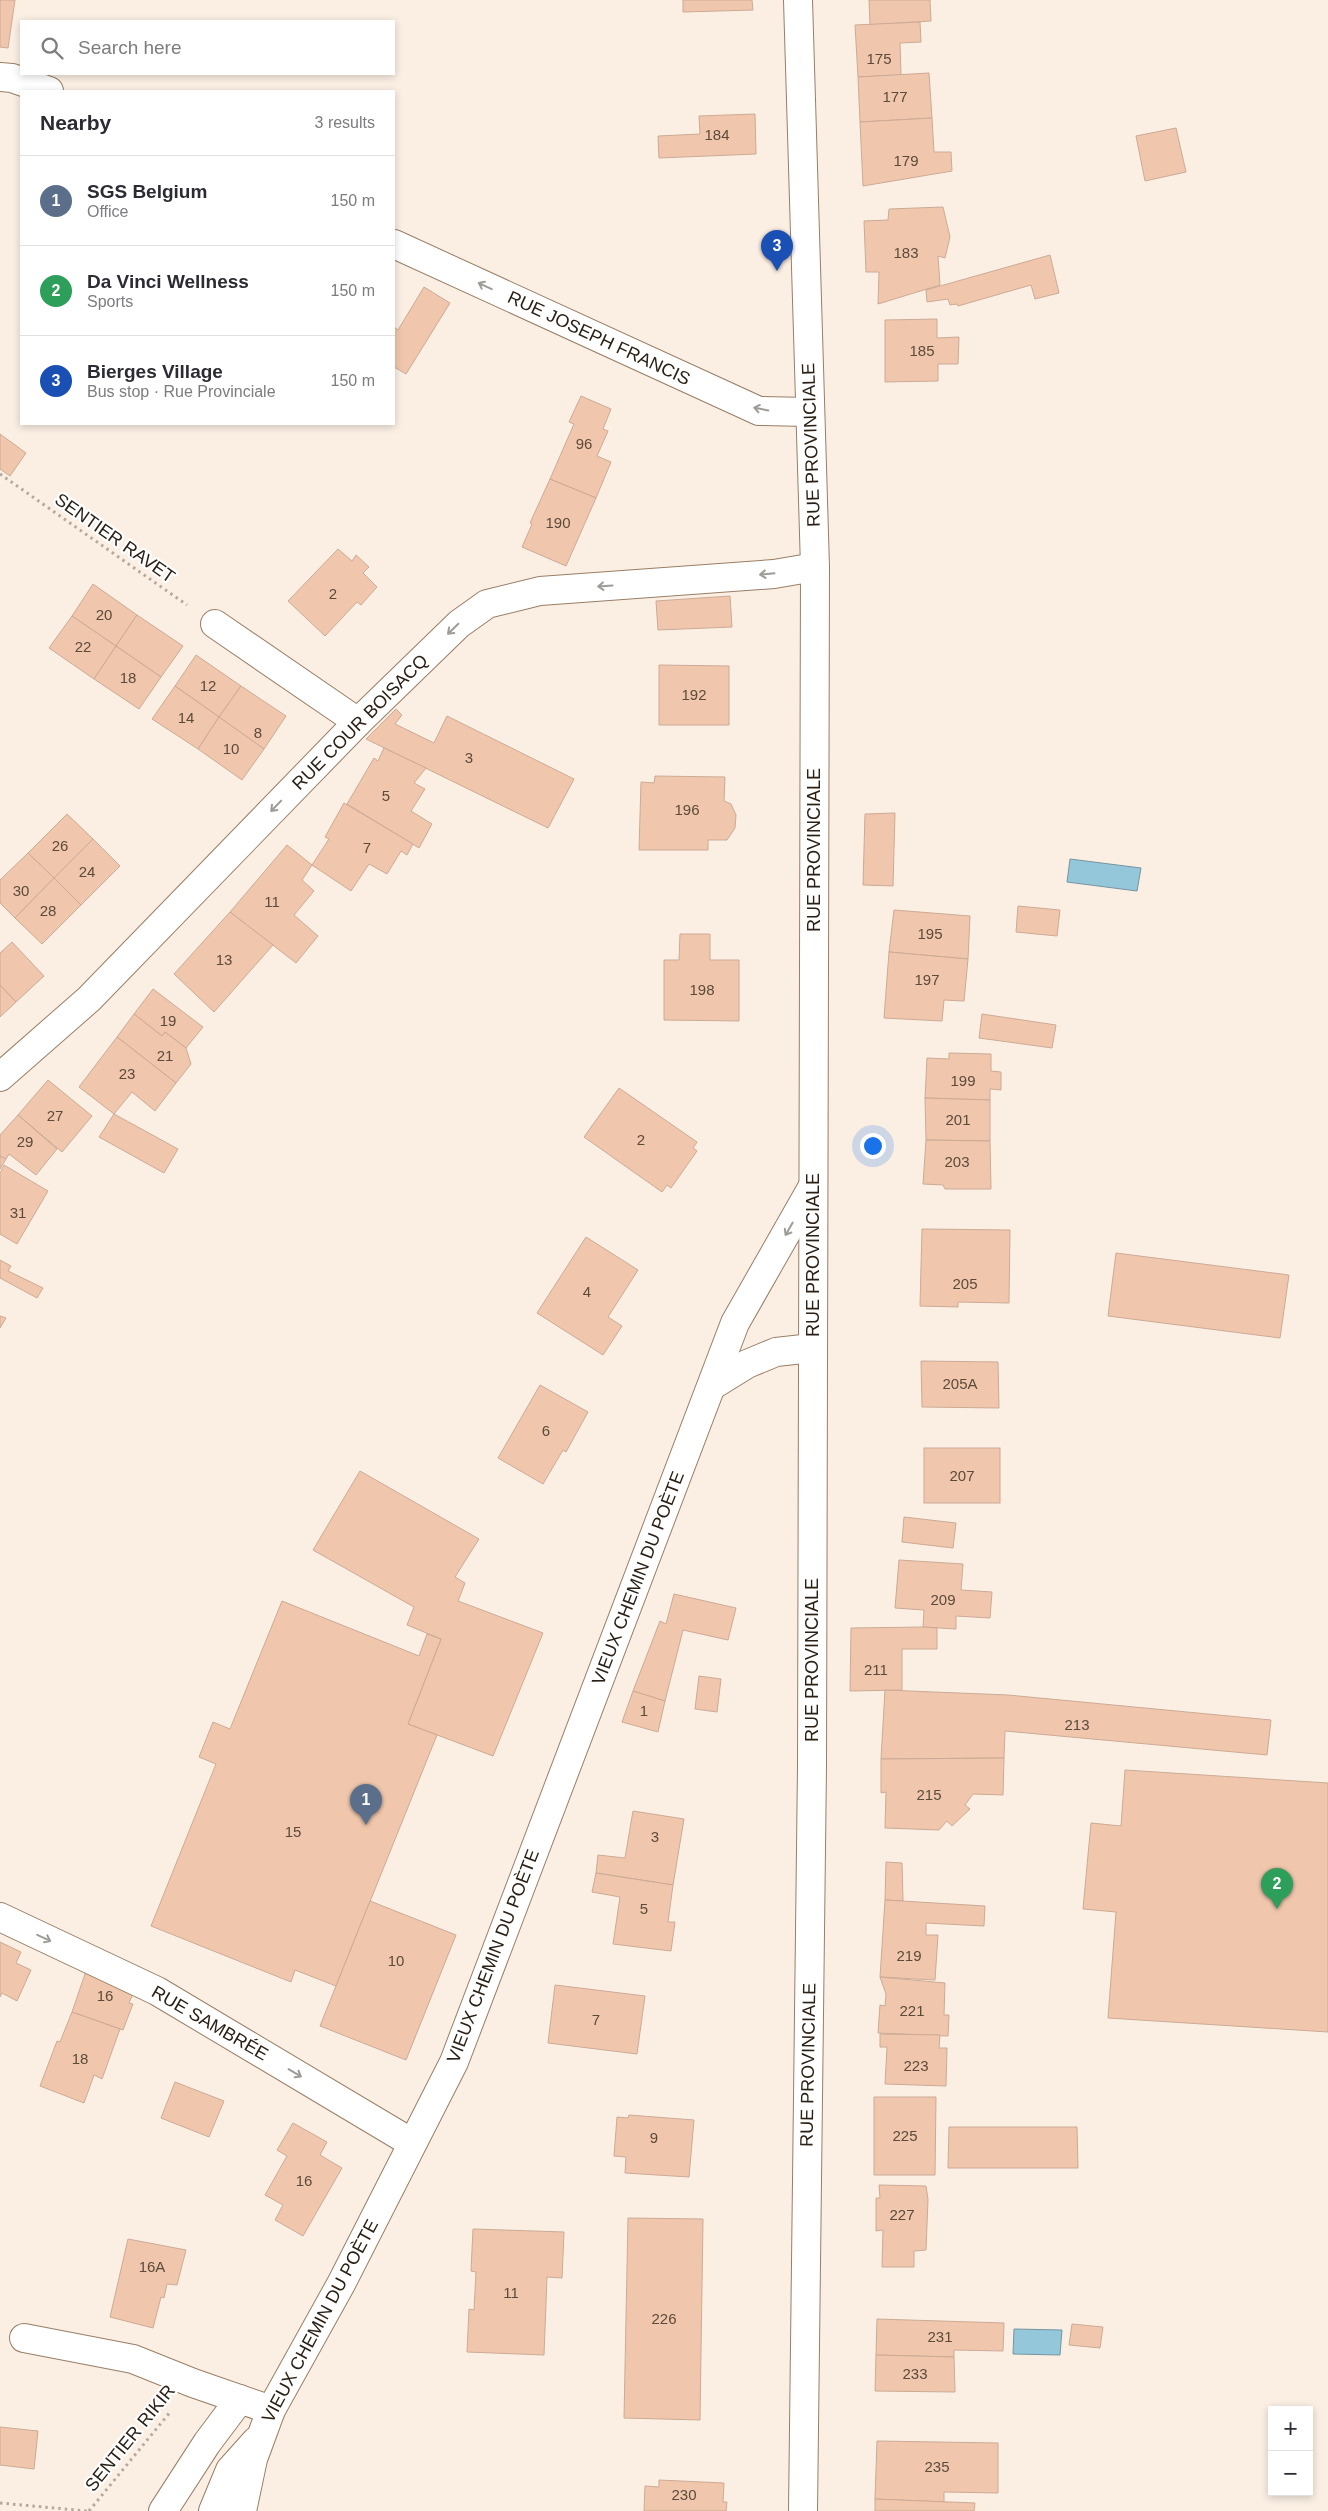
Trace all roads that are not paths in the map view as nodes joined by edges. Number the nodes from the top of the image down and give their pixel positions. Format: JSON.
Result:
{"nodes":[{"id":1,"x":798,"y":0,"type":"edge"},
{"id":2,"x":0,"y":78,"type":"edge"},
{"id":3,"x":46,"y":90,"type":"edge"},
{"id":4,"x":395,"y":244,"type":"edge"},
{"id":5,"x":809,"y":412,"type":"junction"},
{"id":6,"x":815,"y":567,"type":"junction"},
{"id":7,"x":215,"y":624,"type":"road end"},
{"id":8,"x":358,"y":722,"type":"junction"},
{"id":9,"x":0,"y":1077,"type":"edge"},
{"id":10,"x":813,"y":1186,"type":"junction"},
{"id":11,"x":812,"y":1348,"type":"junction"},
{"id":12,"x":713,"y":1385,"type":"junction"},
{"id":13,"x":0,"y":1917,"type":"edge"},
{"id":14,"x":412,"y":2143,"type":"junction"},
{"id":15,"x":24,"y":2338,"type":"dead end"},
{"id":16,"x":240,"y":2400,"type":"junction"},
{"id":17,"x":271,"y":2410,"type":"junction"},
{"id":18,"x":262,"y":2435,"type":"junction"},
{"id":19,"x":163,"y":2511,"type":"edge"},
{"id":20,"x":212,"y":2511,"type":"edge"},
{"id":21,"x":242,"y":2511,"type":"edge"},
{"id":22,"x":803,"y":2511,"type":"edge"}],
"edges":[{"from":1,"to":5,"type":"street","name":"RUE PROVINCIALE"},
{"from":2,"to":3,"type":"street"},
{"from":5,"to":4,"type":"street","name":"RUE JOSEPH FRANCIS","one_way":true},
{"from":5,"to":6,"type":"street","name":"RUE PROVINCIALE"},
{"from":6,"to":8,"type":"street","name":"RUE COUR BOISACQ","one_way":true},
{"from":6,"to":10,"type":"street","name":"RUE PROVINCIALE"},
{"from":7,"to":8,"type":"street"},
{"from":8,"to":9,"type":"street","name":"RUE COUR BOISACQ","one_way":true},
{"from":10,"to":11,"type":"street","name":"RUE PROVINCIALE"},
{"from":10,"to":12,"type":"street","one_way":true},
{"from":11,"to":12,"type":"street"},
{"from":11,"to":22,"type":"street","name":"RUE PROVINCIALE"},
{"from":12,"to":14,"type":"street","name":"VIEUX CHEMIN DU POÈTE"},
{"from":13,"to":14,"type":"street","name":"RUE SAMBRÉE","one_way":true},
{"from":14,"to":17,"type":"street","name":"VIEUX CHEMIN DU POÈTE"},
{"from":15,"to":16,"type":"street"},
{"from":16,"to":17,"type":"street"},
{"from":16,"to":19,"type":"street"},
{"from":17,"to":18,"type":"street","name":"VIEUX CHEMIN DU POÈTE"},
{"from":18,"to":20,"type":"street"},
{"from":18,"to":21,"type":"street","name":"VIEUX CHEMIN DU POÈTE"}]}
